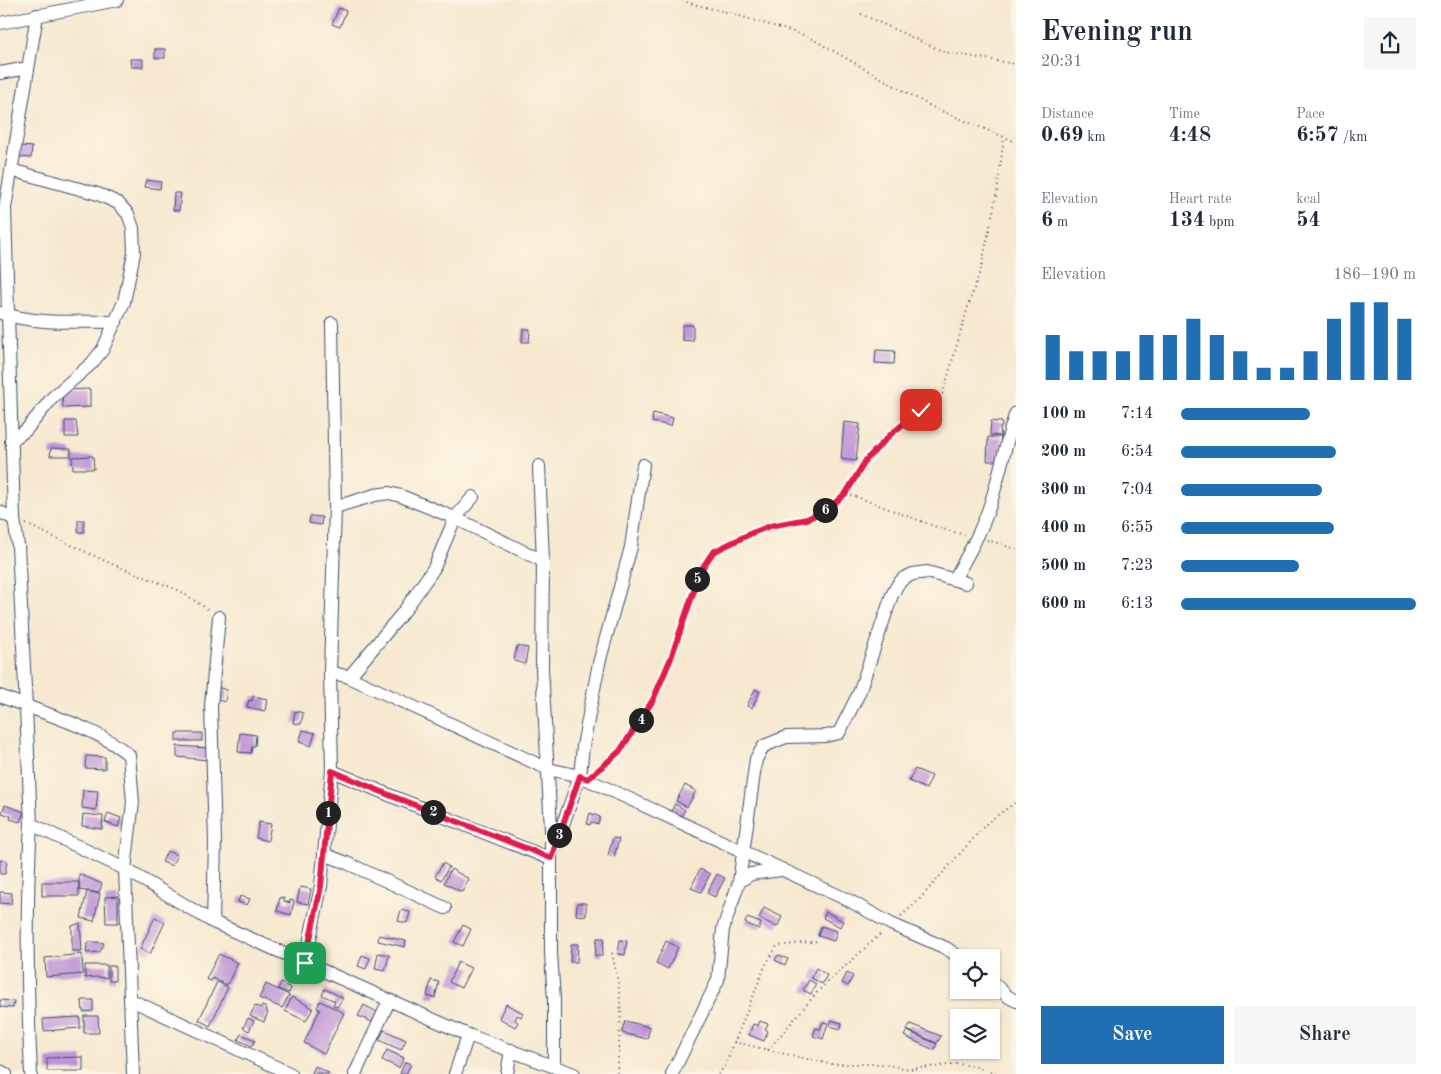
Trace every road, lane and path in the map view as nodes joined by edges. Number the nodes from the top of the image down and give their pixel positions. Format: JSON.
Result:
{"nodes":[{"id":1,"x":117,"y":0,"type":"edge"},
{"id":2,"x":682,"y":0,"type":"edge"},
{"id":3,"x":862,"y":14,"type":"dead end"},
{"id":4,"x":37,"y":16,"type":"junction"},
{"id":5,"x":0,"y":23,"type":"edge"},
{"id":6,"x":1016,"y":64,"type":"edge"},
{"id":7,"x":28,"y":68,"type":"junction"},
{"id":8,"x":0,"y":73,"type":"edge"},
{"id":9,"x":1004,"y":138,"type":"junction"},
{"id":10,"x":1016,"y":142,"type":"edge"},
{"id":11,"x":11,"y":170,"type":"junction"},
{"id":12,"x":3,"y":208,"type":"edge"},
{"id":13,"x":4,"y":314,"type":"edge"},
{"id":14,"x":116,"y":322,"type":"junction"},
{"id":15,"x":332,"y":323,"type":"dead end"},
{"id":16,"x":1016,"y":413,"type":"edge"},
{"id":17,"x":11,"y":441,"type":"junction"},
{"id":18,"x":643,"y":465,"type":"dead end"},
{"id":19,"x":539,"y":466,"type":"dead end"},
{"id":20,"x":846,"y":493,"type":"junction"},
{"id":21,"x":473,"y":497,"type":"dead end"},
{"id":22,"x":335,"y":507,"type":"junction"},
{"id":23,"x":0,"y":512,"type":"edge"},
{"id":24,"x":455,"y":518,"type":"junction"},
{"id":25,"x":14,"y":519,"type":"junction"},
{"id":26,"x":978,"y":538,"type":"junction"},
{"id":27,"x":1016,"y":549,"type":"edge"},
{"id":28,"x":543,"y":561,"type":"junction"},
{"id":29,"x":219,"y":617,"type":"joint"},
{"id":30,"x":330,"y":672,"type":"junction"},
{"id":31,"x":349,"y":677,"type":"junction"},
{"id":32,"x":0,"y":696,"type":"edge"},
{"id":33,"x":26,"y":707,"type":"junction"},
{"id":34,"x":548,"y":769,"type":"junction"},
{"id":35,"x":332,"y":771,"type":"junction"},
{"id":36,"x":584,"y":777,"type":"junction"},
{"id":37,"x":31,"y":824,"type":"junction"},
{"id":38,"x":743,"y":852,"type":"junction"},
{"id":39,"x":324,"y":854,"type":"junction"},
{"id":40,"x":551,"y":858,"type":"junction"},
{"id":41,"x":125,"y":869,"type":"junction"},
{"id":42,"x":784,"y":870,"type":"junction"},
{"id":43,"x":739,"y":882,"type":"junction"},
{"id":44,"x":445,"y":908,"type":"dead end"},
{"id":45,"x":213,"y":922,"type":"junction"},
{"id":46,"x":818,"y":941,"type":"dead end"},
{"id":47,"x":950,"y":951,"type":"edge"},
{"id":48,"x":612,"y":953,"type":"dead end"},
{"id":49,"x":305,"y":963,"type":"junction"},
{"id":50,"x":1000,"y":989,"type":"edge"},
{"id":51,"x":131,"y":1000,"type":"junction"},
{"id":52,"x":389,"y":1001,"type":"junction"},
{"id":53,"x":1016,"y":1001,"type":"edge"},
{"id":54,"x":468,"y":1035,"type":"junction"},
{"id":55,"x":734,"y":1042,"type":"junction"},
{"id":56,"x":511,"y":1050,"type":"junction"},
{"id":57,"x":554,"y":1066,"type":"junction"},
{"id":58,"x":0,"y":1071,"type":"edge"},
{"id":59,"x":6,"y":1074,"type":"edge"},
{"id":60,"x":31,"y":1074,"type":"edge"},
{"id":61,"x":134,"y":1074,"type":"edge"},
{"id":62,"x":291,"y":1074,"type":"edge"},
{"id":63,"x":356,"y":1074,"type":"edge"},
{"id":64,"x":456,"y":1074,"type":"edge"},
{"id":65,"x":506,"y":1074,"type":"edge"},
{"id":66,"x":574,"y":1074,"type":"edge"},
{"id":67,"x":617,"y":1074,"type":"edge"},
{"id":68,"x":672,"y":1074,"type":"edge"},
{"id":69,"x":718,"y":1074,"type":"edge"},
{"id":70,"x":998,"y":1074,"type":"edge"}],
"edges":[{"from":1,"to":4,"type":"street"},
{"from":2,"to":9,"type":"path"},
{"from":3,"to":6,"type":"path"},
{"from":4,"to":5,"type":"street"},
{"from":4,"to":7,"type":"street"},
{"from":7,"to":8,"type":"street"},
{"from":7,"to":11,"type":"street"},
{"from":9,"to":10,"type":"path"},
{"from":9,"to":20,"type":"path"},
{"from":11,"to":12,"type":"street"},
{"from":11,"to":14,"type":"street"},
{"from":12,"to":13,"type":"street"},
{"from":13,"to":14,"type":"street"},
{"from":13,"to":17,"type":"street"},
{"from":14,"to":17,"type":"street"},
{"from":15,"to":22,"type":"street"},
{"from":16,"to":26,"type":"street"},
{"from":17,"to":25,"type":"street"},
{"from":18,"to":36,"type":"street"},
{"from":19,"to":28,"type":"street"},
{"from":20,"to":26,"type":"path"},
{"from":20,"to":36,"type":"path"},
{"from":21,"to":24,"type":"street"},
{"from":22,"to":24,"type":"street"},
{"from":22,"to":30,"type":"street"},
{"from":23,"to":25,"type":"street"},
{"from":24,"to":28,"type":"street"},
{"from":24,"to":31,"type":"street"},
{"from":25,"to":29,"type":"path"},
{"from":25,"to":33,"type":"street"},
{"from":26,"to":27,"type":"path"},
{"from":26,"to":38,"type":"street"},
{"from":28,"to":34,"type":"street"},
{"from":29,"to":45,"type":"street"},
{"from":30,"to":31,"type":"street"},
{"from":30,"to":35,"type":"street"},
{"from":31,"to":34,"type":"street"},
{"from":32,"to":33,"type":"street"},
{"from":33,"to":37,"type":"street"},
{"from":33,"to":41,"type":"street"},
{"from":34,"to":36,"type":"street"},
{"from":34,"to":40,"type":"street"},
{"from":35,"to":39,"type":"street"},
{"from":35,"to":40,"type":"street"},
{"from":36,"to":38,"type":"street"},
{"from":36,"to":40,"type":"street"},
{"from":37,"to":41,"type":"street"},
{"from":37,"to":60,"type":"street"},
{"from":38,"to":42,"type":"street"},
{"from":38,"to":43,"type":"street"},
{"from":39,"to":44,"type":"street"},
{"from":39,"to":49,"type":"street"},
{"from":40,"to":57,"type":"street"},
{"from":41,"to":45,"type":"street"},
{"from":41,"to":51,"type":"street"},
{"from":42,"to":43,"type":"street"},
{"from":42,"to":47,"type":"street"},
{"from":43,"to":68,"type":"street"},
{"from":45,"to":49,"type":"street"},
{"from":46,"to":55,"type":"path"},
{"from":48,"to":67,"type":"path"},
{"from":49,"to":52,"type":"street"},
{"from":50,"to":53,"type":"street"},
{"from":51,"to":61,"type":"street"},
{"from":51,"to":62,"type":"street"},
{"from":52,"to":54,"type":"street"},
{"from":52,"to":63,"type":"street"},
{"from":54,"to":56,"type":"street"},
{"from":54,"to":64,"type":"street"},
{"from":55,"to":69,"type":"path"},
{"from":55,"to":70,"type":"path"},
{"from":56,"to":57,"type":"street"},
{"from":56,"to":65,"type":"street"},
{"from":57,"to":66,"type":"street"},
{"from":58,"to":59,"type":"street"}]}
